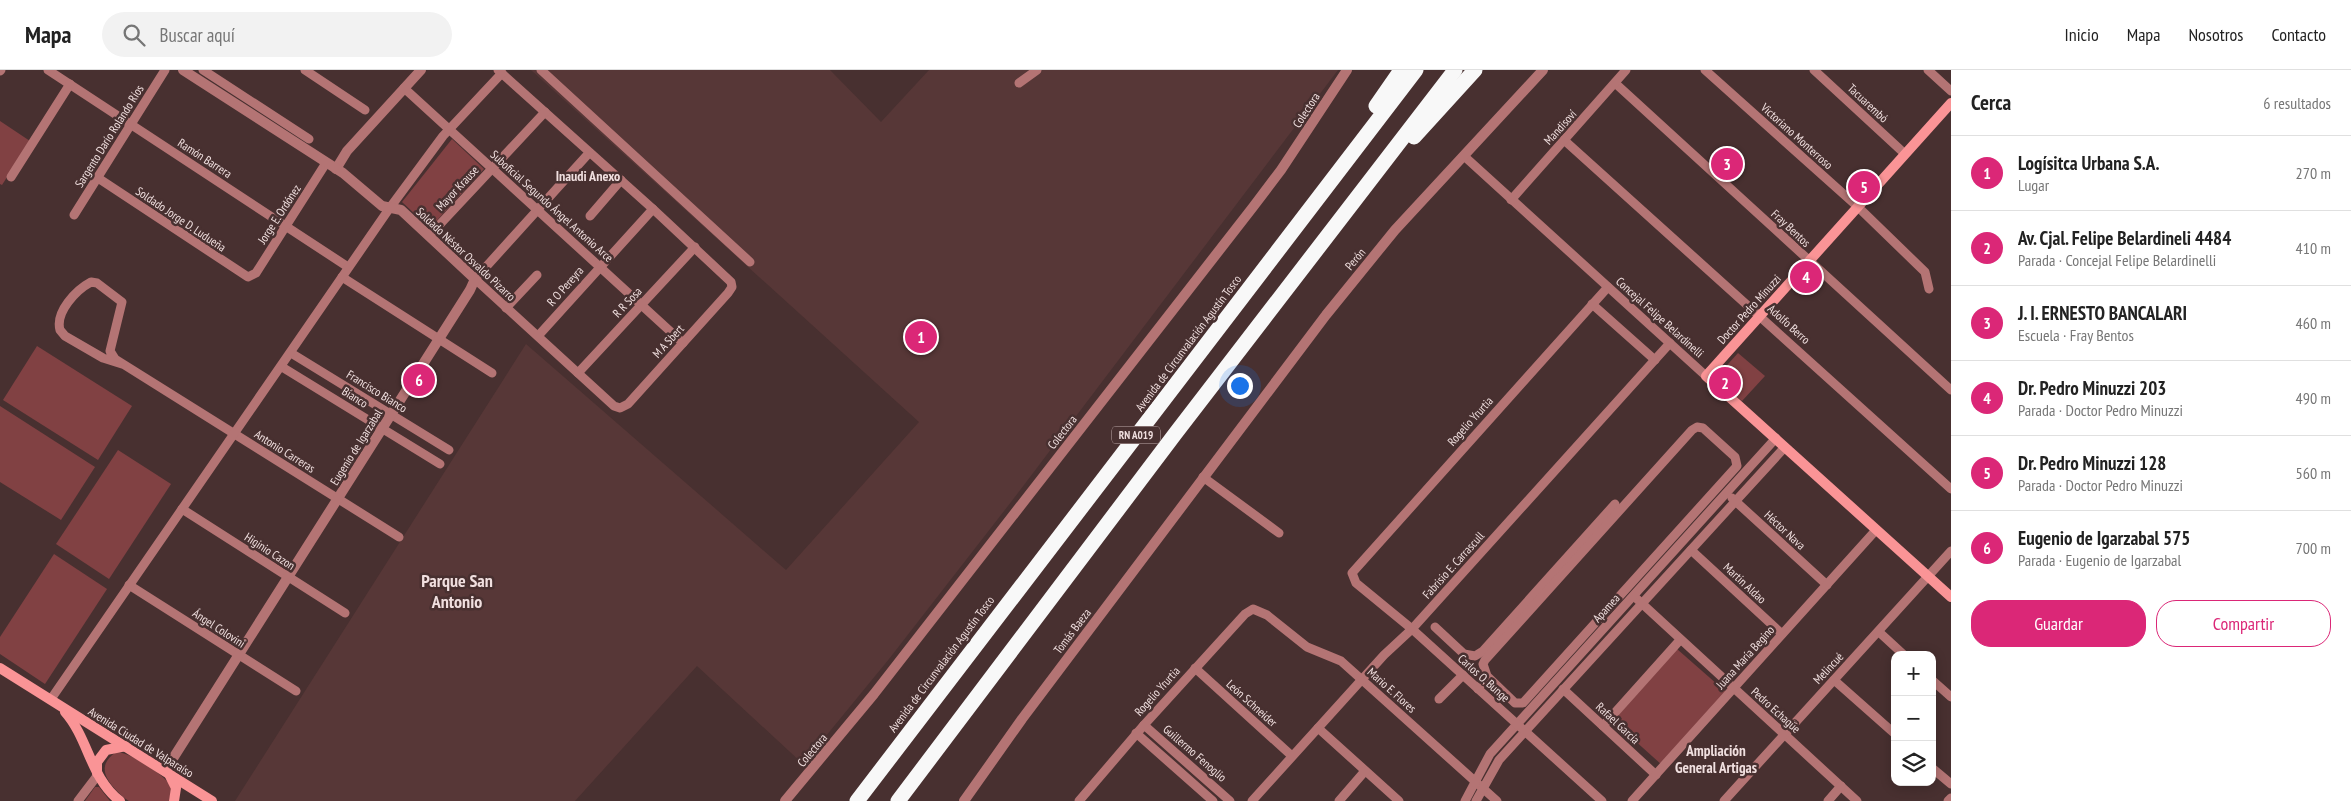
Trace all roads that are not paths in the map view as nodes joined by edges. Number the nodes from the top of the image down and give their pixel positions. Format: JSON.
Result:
{"nodes":[{"id":1,"x":48,"y":70,"type":"edge"},
{"id":2,"x":165,"y":70,"type":"edge"},
{"id":3,"x":183,"y":70,"type":"edge"},
{"id":4,"x":202,"y":70,"type":"edge"},
{"id":5,"x":305,"y":70,"type":"edge"},
{"id":6,"x":421,"y":70,"type":"edge"},
{"id":7,"x":541,"y":70,"type":"edge"},
{"id":8,"x":1037,"y":70,"type":"edge"},
{"id":9,"x":1347,"y":70,"type":"edge"},
{"id":10,"x":1402,"y":70,"type":"edge"},
{"id":11,"x":1416,"y":70,"type":"edge"},
{"id":12,"x":1455,"y":70,"type":"edge"},
{"id":13,"x":1476,"y":70,"type":"edge"},
{"id":14,"x":1543,"y":70,"type":"edge"},
{"id":15,"x":1626,"y":70,"type":"edge"},
{"id":16,"x":1705,"y":70,"type":"edge"},
{"id":17,"x":1814,"y":70,"type":"edge"},
{"id":18,"x":1928,"y":70,"type":"edge"},
{"id":19,"x":500,"y":71,"type":"edge"},
{"id":20,"x":196,"y":73,"type":"edge"},
{"id":21,"x":1019,"y":83,"type":"dead end"},
{"id":22,"x":1615,"y":83,"type":"junction"},
{"id":23,"x":70,"y":84,"type":"junction"},
{"id":24,"x":404,"y":88,"type":"junction"},
{"id":25,"x":1951,"y":91,"type":"edge"},
{"id":26,"x":1951,"y":103,"type":"edge"},
{"id":27,"x":365,"y":110,"type":"dead end"},
{"id":28,"x":544,"y":112,"type":"junction"},
{"id":29,"x":131,"y":125,"type":"junction"},
{"id":30,"x":449,"y":129,"type":"junction"},
{"id":31,"x":309,"y":139,"type":"dead end"},
{"id":32,"x":1564,"y":140,"type":"junction"},
{"id":33,"x":589,"y":153,"type":"junction"},
{"id":34,"x":1905,"y":154,"type":"junction"},
{"id":35,"x":1464,"y":156,"type":"junction"},
{"id":36,"x":331,"y":166,"type":"junction"},
{"id":37,"x":492,"y":169,"type":"junction"},
{"id":38,"x":10,"y":177,"type":"dead end"},
{"id":39,"x":98,"y":178,"type":"junction"},
{"id":40,"x":621,"y":180,"type":"junction"},
{"id":41,"x":1358,"y":196,"type":"junction"},
{"id":42,"x":1511,"y":200,"type":"junction"},
{"id":43,"x":1858,"y":207,"type":"junction"},
{"id":44,"x":390,"y":209,"type":"junction"},
{"id":45,"x":537,"y":209,"type":"junction"},
{"id":46,"x":653,"y":209,"type":"junction"},
{"id":47,"x":74,"y":215,"type":"dead end"},
{"id":48,"x":590,"y":216,"type":"dead end"},
{"id":49,"x":286,"y":227,"type":"junction"},
{"id":50,"x":429,"y":236,"type":"junction"},
{"id":51,"x":695,"y":247,"type":"junction"},
{"id":52,"x":1809,"y":261,"type":"junction"},
{"id":53,"x":750,"y":262,"type":"dead end"},
{"id":54,"x":600,"y":266,"type":"junction"},
{"id":55,"x":348,"y":267,"type":"junction"},
{"id":56,"x":537,"y":275,"type":"dead end"},
{"id":57,"x":252,"y":276,"type":"joint"},
{"id":58,"x":1258,"y":276,"type":"junction"},
{"id":59,"x":342,"y":277,"type":"junction"},
{"id":60,"x":475,"y":279,"type":"junction"},
{"id":61,"x":1608,"y":287,"type":"junction"},
{"id":62,"x":1929,"y":289,"type":"dead end"},
{"id":63,"x":641,"y":304,"type":"junction"},
{"id":64,"x":1592,"y":304,"type":"junction"},
{"id":65,"x":506,"y":308,"type":"junction"},
{"id":66,"x":1760,"y":315,"type":"junction"},
{"id":67,"x":538,"y":336,"type":"junction"},
{"id":68,"x":438,"y":340,"type":"junction"},
{"id":69,"x":683,"y":343,"type":"junction"},
{"id":70,"x":1670,"y":343,"type":"junction"},
{"id":71,"x":291,"y":353,"type":"junction"},
{"id":72,"x":1655,"y":360,"type":"junction"},
{"id":73,"x":122,"y":364,"type":"junction"},
{"id":74,"x":282,"y":367,"type":"junction"},
{"id":75,"x":492,"y":373,"type":"dead end"},
{"id":76,"x":578,"y":374,"type":"junction"},
{"id":77,"x":1706,"y":376,"type":"junction"},
{"id":78,"x":1951,"y":390,"type":"edge"},
{"id":79,"x":620,"y":408,"type":"joint"},
{"id":80,"x":391,"y":415,"type":"junction"},
{"id":81,"x":382,"y":429,"type":"junction"},
{"id":82,"x":234,"y":434,"type":"junction"},
{"id":83,"x":1776,"y":438,"type":"junction"},
{"id":84,"x":1785,"y":447,"type":"junction"},
{"id":85,"x":450,"y":450,"type":"dead end"},
{"id":86,"x":440,"y":464,"type":"dead end"},
{"id":87,"x":1203,"y":477,"type":"junction"},
{"id":88,"x":1951,"y":489,"type":"edge"},
{"id":89,"x":1727,"y":493,"type":"junction"},
{"id":90,"x":339,"y":499,"type":"junction"},
{"id":91,"x":1736,"y":501,"type":"junction"},
{"id":92,"x":1615,"y":504,"type":"dead end"},
{"id":93,"x":182,"y":509,"type":"junction"},
{"id":94,"x":1876,"y":530,"type":"junction"},
{"id":95,"x":1278,"y":533,"type":"dead end"},
{"id":96,"x":399,"y":537,"type":"dead end"},
{"id":97,"x":1691,"y":550,"type":"junction"},
{"id":98,"x":1951,"y":551,"type":"edge"},
{"id":99,"x":1352,"y":573,"type":"joint"},
{"id":100,"x":1928,"y":576,"type":"junction"},
{"id":101,"x":288,"y":577,"type":"junction"},
{"id":102,"x":129,"y":585,"type":"junction"},
{"id":103,"x":1827,"y":585,"type":"junction"},
{"id":104,"x":1633,"y":596,"type":"junction"},
{"id":105,"x":1951,"y":597,"type":"edge"},
{"id":106,"x":1641,"y":604,"type":"junction"},
{"id":107,"x":1261,"y":611,"type":"joint"},
{"id":108,"x":345,"y":613,"type":"dead end"},
{"id":109,"x":1435,"y":627,"type":"dead end"},
{"id":110,"x":1412,"y":629,"type":"junction"},
{"id":111,"x":1879,"y":632,"type":"junction"},
{"id":112,"x":1782,"y":634,"type":"junction"},
{"id":113,"x":1680,"y":640,"type":"junction"},
{"id":114,"x":1900,"y":651,"type":"edge"},
{"id":115,"x":1464,"y":654,"type":"junction"},
{"id":116,"x":240,"y":656,"type":"junction"},
{"id":117,"x":1452,"y":666,"type":"junction"},
{"id":118,"x":1195,"y":668,"type":"junction"},
{"id":119,"x":1,"y":670,"type":"edge"},
{"id":120,"x":1463,"y":675,"type":"junction"},
{"id":121,"x":1487,"y":676,"type":"junction"},
{"id":122,"x":1362,"y":679,"type":"junction"},
{"id":123,"x":1834,"y":680,"type":"junction"},
{"id":124,"x":1936,"y":684,"type":"edge"},
{"id":125,"x":1734,"y":688,"type":"junction"},
{"id":126,"x":1478,"y":689,"type":"junction"},
{"id":127,"x":1563,"y":689,"type":"junction"},
{"id":128,"x":296,"y":691,"type":"dead end"},
{"id":129,"x":1951,"y":697,"type":"edge"},
{"id":130,"x":1439,"y":699,"type":"dead end"},
{"id":131,"x":54,"y":701,"type":"junction"},
{"id":132,"x":1517,"y":724,"type":"junction"},
{"id":133,"x":1144,"y":725,"type":"junction"},
{"id":134,"x":1603,"y":726,"type":"junction"},
{"id":135,"x":1318,"y":728,"type":"junction"},
{"id":136,"x":1891,"y":730,"type":"edge"},
{"id":137,"x":1525,"y":731,"type":"junction"},
{"id":138,"x":948,"y":733,"type":"junction"},
{"id":139,"x":1136,"y":733,"type":"junction"},
{"id":140,"x":1784,"y":734,"type":"junction"},
{"id":141,"x":900,"y":743,"type":"junction"},
{"id":142,"x":126,"y":746,"type":"junction"},
{"id":143,"x":1292,"y":756,"type":"junction"},
{"id":144,"x":165,"y":771,"type":"junction"},
{"id":145,"x":1365,"y":771,"type":"junction"},
{"id":146,"x":1936,"y":771,"type":"edge"},
{"id":147,"x":1656,"y":775,"type":"junction"},
{"id":148,"x":97,"y":776,"type":"junction"},
{"id":149,"x":1475,"y":781,"type":"junction"},
{"id":150,"x":1951,"y":784,"type":"edge"},
{"id":151,"x":1842,"y":786,"type":"junction"},
{"id":152,"x":1483,"y":788,"type":"junction"},
{"id":153,"x":78,"y":801,"type":"edge"},
{"id":154,"x":120,"y":801,"type":"edge"},
{"id":155,"x":174,"y":801,"type":"edge"},
{"id":156,"x":212,"y":801,"type":"edge"},
{"id":157,"x":785,"y":801,"type":"edge"},
{"id":158,"x":848,"y":801,"type":"edge"},
{"id":159,"x":857,"y":801,"type":"edge"},
{"id":160,"x":898,"y":801,"type":"edge"},
{"id":161,"x":906,"y":801,"type":"edge"},
{"id":162,"x":964,"y":801,"type":"edge"},
{"id":163,"x":1078,"y":801,"type":"edge"},
{"id":164,"x":1213,"y":801,"type":"edge"},
{"id":165,"x":1230,"y":801,"type":"edge"},
{"id":166,"x":1252,"y":801,"type":"edge"},
{"id":167,"x":1339,"y":801,"type":"edge"},
{"id":168,"x":1398,"y":801,"type":"edge"},
{"id":169,"x":1465,"y":801,"type":"edge"},
{"id":170,"x":1476,"y":801,"type":"edge"},
{"id":171,"x":1497,"y":801,"type":"edge"},
{"id":172,"x":1602,"y":801,"type":"edge"},
{"id":173,"x":1632,"y":801,"type":"edge"},
{"id":174,"x":1724,"y":801,"type":"edge"},
{"id":175,"x":1828,"y":801,"type":"edge"},
{"id":176,"x":1858,"y":801,"type":"edge"}],
"edges":[{"from":1,"to":23,"type":"street","name":"Ramón Barrera"},
{"from":2,"to":29,"type":"street","name":"Sargento Darío Rolando Ríos"},
{"from":3,"to":20,"type":"street","name":"Soldado Néstor Osvaldo Pizarro"},
{"from":4,"to":31,"type":"street"},
{"from":5,"to":27,"type":"street"},
{"from":6,"to":24,"type":"street"},
{"from":7,"to":53,"type":"street"},
{"from":8,"to":21,"type":"street"},
{"from":9,"to":157,"type":"street","name":"Colectora"},
{"from":10,"to":58,"type":"highway"},
{"from":11,"to":58,"type":"highway","name":"Avenida de Circunvalación Agustín Tosco","number":"RN A019"},
{"from":12,"to":41,"type":"highway","number":"RN A019"},
{"from":13,"to":41,"type":"highway"},
{"from":14,"to":35,"type":"street","name":"Perón"},
{"from":15,"to":22,"type":"street","name":"Mandisoví"},
{"from":16,"to":43,"type":"street","name":"Victoriano Monterroso"},
{"from":17,"to":34,"type":"street","name":"Tacuarembó"},
{"from":18,"to":25,"type":"street"},
{"from":19,"to":28,"type":"street"},
{"from":19,"to":30,"type":"street"},
{"from":20,"to":36,"type":"street","name":"Soldado Néstor Osvaldo Pizarro"},
{"from":22,"to":32,"type":"street","name":"Mandisoví"},
{"from":22,"to":52,"type":"street","name":"Fray Bentos"},
{"from":23,"to":29,"type":"street","name":"Ramón Barrera"},
{"from":23,"to":38,"type":"street"},
{"from":24,"to":30,"type":"street","name":"Suboficial Segundo Ángel Antonio Arce"},
{"from":24,"to":36,"type":"street"},
{"from":26,"to":34,"type":"main road","name":"Doctor Pedro Minuzzi"},
{"from":28,"to":33,"type":"street"},
{"from":28,"to":37,"type":"street","name":"Mayor Krause"},
{"from":29,"to":39,"type":"street","name":"Sargento Darío Rolando Ríos"},
{"from":29,"to":49,"type":"street","name":"Ramón Barrera"},
{"from":30,"to":37,"type":"street","name":"Suboficial Segundo Ángel Antonio Arce"},
{"from":30,"to":44,"type":"street"},
{"from":32,"to":42,"type":"street","name":"Mandisoví"},
{"from":32,"to":66,"type":"street","name":"Adolfo Berro"},
{"from":33,"to":40,"type":"street"},
{"from":33,"to":45,"type":"street","name":"Eugenio de Igarzabal"},
{"from":34,"to":43,"type":"main road","name":"Doctor Pedro Minuzzi"},
{"from":35,"to":42,"type":"street","name":"Concejal Felipe Belardinelli"},
{"from":35,"to":87,"type":"street","name":"Perón"},
{"from":36,"to":44,"type":"street","name":"Soldado Néstor Osvaldo Pizarro"},
{"from":36,"to":49,"type":"street","name":"Jorge E. Ordónez"},
{"from":37,"to":45,"type":"street","name":"Suboficial Segundo Ángel Antonio Arce"},
{"from":37,"to":50,"type":"street","name":"Mayor Krause"},
{"from":39,"to":47,"type":"street","name":"Sargento Darío Rolando Ríos"},
{"from":39,"to":57,"type":"street","name":"Soldado Jorge D. Ludueña"},
{"from":40,"to":46,"type":"street"},
{"from":40,"to":48,"type":"street"},
{"from":41,"to":138,"type":"highway","number":"RN A019"},
{"from":42,"to":61,"type":"street","name":"Concejal Felipe Belardinelli"},
{"from":43,"to":52,"type":"main road","name":"Doctor Pedro Minuzzi"},
{"from":43,"to":62,"type":"street","name":"Victoriano Monterroso"},
{"from":44,"to":50,"type":"street","name":"Soldado Néstor Osvaldo Pizarro"},
{"from":44,"to":55,"type":"street"},
{"from":45,"to":54,"type":"street","name":"Suboficial Segundo Ángel Antonio Arce"},
{"from":45,"to":60,"type":"street","name":"Eugenio de Igarzabal"},
{"from":46,"to":51,"type":"street"},
{"from":46,"to":54,"type":"street","name":"R O Pereyra"},
{"from":49,"to":55,"type":"street","name":"Ramón Barrera"},
{"from":49,"to":57,"type":"street","name":"Jorge E. Ordónez"},
{"from":50,"to":60,"type":"street","name":"Soldado Néstor Osvaldo Pizarro"},
{"from":51,"to":63,"type":"street","name":"R R Sosa"},
{"from":51,"to":69,"type":"street","name":"M A Sbert"},
{"from":52,"to":66,"type":"main road","name":"Doctor Pedro Minuzzi"},
{"from":52,"to":78,"type":"street","name":"Fray Bentos"},
{"from":54,"to":63,"type":"street","name":"Suboficial Segundo Ángel Antonio Arce"},
{"from":54,"to":67,"type":"street","name":"R O Pereyra"},
{"from":55,"to":59,"type":"street"},
{"from":56,"to":65,"type":"street"},
{"from":58,"to":141,"type":"highway","name":"Avenida de Circunvalación Agustín Tosco","number":"RN A019"},
{"from":59,"to":68,"type":"street"},
{"from":59,"to":71,"type":"street"},
{"from":60,"to":65,"type":"street","name":"Soldado Néstor Osvaldo Pizarro"},
{"from":60,"to":68,"type":"street","name":"Eugenio de Igarzabal"},
{"from":61,"to":64,"type":"street","name":"Rogelio Yrurtia"},
{"from":61,"to":70,"type":"street","name":"Concejal Felipe Belardinelli"},
{"from":63,"to":69,"type":"street","name":"Suboficial Segundo Ángel Antonio Arce"},
{"from":63,"to":76,"type":"street","name":"R R Sosa"},
{"from":64,"to":72,"type":"street"},
{"from":64,"to":99,"type":"street","name":"Rogelio Yrurtia"},
{"from":65,"to":67,"type":"street","name":"Soldado Néstor Osvaldo Pizarro"},
{"from":66,"to":77,"type":"main road","name":"Doctor Pedro Minuzzi"},
{"from":66,"to":88,"type":"street","name":"Adolfo Berro"},
{"from":67,"to":76,"type":"street","name":"Soldado Néstor Osvaldo Pizarro"},
{"from":68,"to":75,"type":"street"},
{"from":68,"to":80,"type":"street","name":"Eugenio de Igarzabal"},
{"from":69,"to":79,"type":"street","name":"M A Sbert"},
{"from":70,"to":72,"type":"street","name":"Fabrisio E. Carrascull"},
{"from":70,"to":77,"type":"street","name":"Concejal Felipe Belardinelli"},
{"from":71,"to":74,"type":"street"},
{"from":71,"to":80,"type":"street","name":"Francisco Bianco"},
{"from":72,"to":110,"type":"street","name":"Fabrisio E. Carrascull"},
{"from":73,"to":73,"type":"street","name":"Antonio Carreras"},
{"from":73,"to":82,"type":"street","name":"Antonio Carreras"},
{"from":74,"to":81,"type":"street","name":"Bianco"},
{"from":74,"to":82,"type":"street"},
{"from":76,"to":79,"type":"street","name":"Soldado Néstor Osvaldo Pizarro"},
{"from":77,"to":83,"type":"main road","name":"Concejal Felipe Belardinelli"},
{"from":80,"to":81,"type":"street","name":"Eugenio de Igarzabal"},
{"from":80,"to":85,"type":"street","name":"Francisco Bianco"},
{"from":81,"to":86,"type":"street","name":"Bianco"},
{"from":81,"to":90,"type":"street","name":"Eugenio de Igarzabal"},
{"from":82,"to":90,"type":"street","name":"Antonio Carreras"},
{"from":82,"to":93,"type":"street"},
{"from":83,"to":84,"type":"main road","name":"Concejal Felipe Belardinelli"},
{"from":83,"to":89,"type":"street","name":"Apamea"},
{"from":84,"to":91,"type":"street","name":"Apamea"},
{"from":84,"to":94,"type":"main road","name":"Concejal Felipe Belardinelli"},
{"from":87,"to":95,"type":"street"},
{"from":87,"to":162,"type":"street","name":"Tomás Baeza"},
{"from":89,"to":91,"type":"street","name":"Héctor Nava"},
{"from":89,"to":104,"type":"street","name":"Apamea"},
{"from":90,"to":96,"type":"street","name":"Antonio Carreras"},
{"from":90,"to":101,"type":"street","name":"Eugenio de Igarzabal"},
{"from":91,"to":97,"type":"street","name":"Apamea"},
{"from":91,"to":103,"type":"street","name":"Héctor Nava"},
{"from":92,"to":115,"type":"street"},
{"from":93,"to":101,"type":"street","name":"Higinio Cazon"},
{"from":93,"to":102,"type":"street"},
{"from":94,"to":100,"type":"main road","name":"Concejal Felipe Belardinelli"},
{"from":94,"to":103,"type":"street","name":"Juana María Begino"},
{"from":97,"to":106,"type":"street","name":"Apamea"},
{"from":97,"to":112,"type":"street","name":"Martin Aldao"},
{"from":98,"to":100,"type":"street","name":"Melincué"},
{"from":99,"to":110,"type":"street","name":"Carlos O. Bunge"},
{"from":100,"to":105,"type":"main road","name":"Concejal Felipe Belardinelli"},
{"from":100,"to":111,"type":"street","name":"Melincué"},
{"from":101,"to":108,"type":"street","name":"Higinio Cazon"},
{"from":101,"to":116,"type":"street","name":"Eugenio de Igarzabal"},
{"from":102,"to":116,"type":"street","name":"Ángel Colovini"},
{"from":102,"to":131,"type":"street"},
{"from":103,"to":112,"type":"street","name":"Juana María Begino"},
{"from":104,"to":106,"type":"street","name":"Pedro Echagüe"},
{"from":104,"to":132,"type":"street","name":"Apamea"},
{"from":106,"to":113,"type":"street","name":"Pedro Echagüe"},
{"from":106,"to":127,"type":"street","name":"Apamea"},
{"from":107,"to":118,"type":"street","name":"Rogelio Yrurtia"},
{"from":107,"to":122,"type":"street","name":"Mario E. Flores"},
{"from":109,"to":115,"type":"street"},
{"from":110,"to":117,"type":"street","name":"Carlos O. Bunge"},
{"from":110,"to":122,"type":"street","name":"Fabrisio E. Carrascull"},
{"from":111,"to":114,"type":"street"},
{"from":111,"to":123,"type":"street","name":"Melincué"},
{"from":112,"to":125,"type":"street","name":"Juana María Begino"},
{"from":113,"to":125,"type":"street","name":"Pedro Echagüe"},
{"from":113,"to":134,"type":"street"},
{"from":115,"to":117,"type":"street"},
{"from":116,"to":128,"type":"street","name":"Ángel Colovini"},
{"from":116,"to":144,"type":"street","name":"Eugenio de Igarzabal"},
{"from":117,"to":120,"type":"street","name":"Carlos O. Bunge"},
{"from":118,"to":133,"type":"street","name":"Rogelio Yrurtia"},
{"from":118,"to":143,"type":"street","name":"León Schneider"},
{"from":119,"to":131,"type":"main road","name":"Avenida Ciudad de Valparaíso"},
{"from":120,"to":126,"type":"street","name":"Carlos O. Bunge"},
{"from":120,"to":130,"type":"street"},
{"from":121,"to":121,"type":"street"},
{"from":121,"to":126,"type":"street"},
{"from":122,"to":135,"type":"street","name":"Fabrisio E. Carrascull"},
{"from":122,"to":149,"type":"street","name":"Mario E. Flores"},
{"from":123,"to":136,"type":"street"},
{"from":123,"to":140,"type":"street","name":"Melincué"},
{"from":124,"to":129,"type":"street"},
{"from":125,"to":140,"type":"street","name":"Pedro Echagüe"},
{"from":125,"to":147,"type":"street","name":"Juana María Begino"},
{"from":126,"to":132,"type":"street","name":"Carlos O. Bunge"},
{"from":127,"to":134,"type":"street","name":"Rafael García"},
{"from":127,"to":137,"type":"street","name":"Apamea"},
{"from":131,"to":142,"type":"main road","name":"Avenida Ciudad de Valparaíso"},
{"from":131,"to":148,"type":"main road","name":"Avenida Ciudad de Valparaíso"},
{"from":132,"to":137,"type":"street","name":"Carlos O. Bunge"},
{"from":132,"to":149,"type":"street","name":"Apamea"},
{"from":133,"to":139,"type":"street","name":"Rogelio Yrurtia"},
{"from":133,"to":165,"type":"street","name":"Guillermo Fenoglio"},
{"from":134,"to":147,"type":"street","name":"Rafael García"},
{"from":135,"to":143,"type":"street","name":"Fabrisio E. Carrascull"},
{"from":135,"to":145,"type":"street"},
{"from":137,"to":152,"type":"street","name":"Apamea"},
{"from":137,"to":172,"type":"street","name":"Carlos O. Bunge"},
{"from":138,"to":160,"type":"highway","number":"RN A019"},
{"from":138,"to":161,"type":"highway"},
{"from":139,"to":163,"type":"street","name":"Rogelio Yrurtia"},
{"from":139,"to":164,"type":"street","name":"Guillermo Fenoglio"},
{"from":140,"to":151,"type":"street","name":"Pedro Echagüe"},
{"from":140,"to":174,"type":"street","name":"Melincué"},
{"from":141,"to":158,"type":"highway"},
{"from":141,"to":159,"type":"highway","name":"Avenida de Circunvalación Agustín Tosco","number":"RN A019"},
{"from":142,"to":144,"type":"main road","name":"Avenida Ciudad de Valparaíso"},
{"from":142,"to":148,"type":"main road"},
{"from":143,"to":166,"type":"street","name":"Fabrisio E. Carrascull"},
{"from":144,"to":155,"type":"main road"},
{"from":144,"to":156,"type":"main road","name":"Avenida Ciudad de Valparaíso"},
{"from":145,"to":167,"type":"street"},
{"from":145,"to":168,"type":"street"},
{"from":146,"to":150,"type":"street"},
{"from":147,"to":173,"type":"street","name":"Juana María Begino"},
{"from":148,"to":153,"type":"street"},
{"from":148,"to":154,"type":"main road","name":"Avenida Ciudad de Valparaíso"},
{"from":149,"to":152,"type":"street","name":"Mario E. Flores"},
{"from":149,"to":169,"type":"street","name":"Apamea"},
{"from":151,"to":175,"type":"street"},
{"from":151,"to":176,"type":"street","name":"Pedro Echagüe"},
{"from":152,"to":170,"type":"street","name":"Apamea"},
{"from":152,"to":171,"type":"street","name":"Mario E. Flores"}]}
